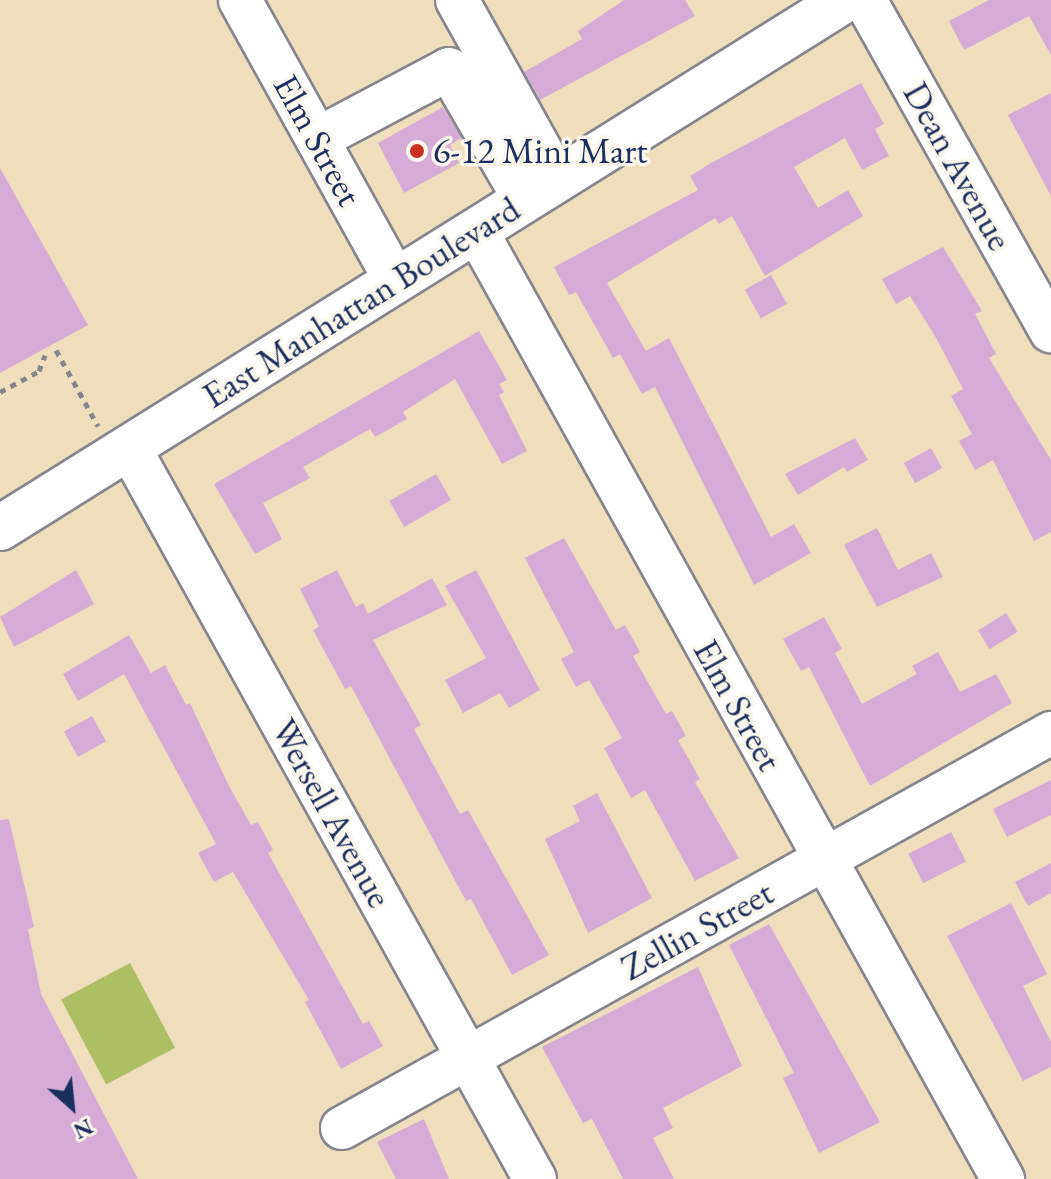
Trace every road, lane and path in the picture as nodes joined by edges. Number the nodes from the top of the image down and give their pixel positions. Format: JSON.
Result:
{"nodes":[{"id":1,"x":240,"y":0,"type":"edge"},
{"id":2,"x":457,"y":0,"type":"edge"},
{"id":3,"x":845,"y":0,"type":"edge"},
{"id":4,"x":865,"y":0,"type":"edge"},
{"id":5,"x":317,"y":139,"type":"junction"},
{"id":6,"x":541,"y":190,"type":"junction"},
{"id":7,"x":476,"y":230,"type":"junction"},
{"id":8,"x":395,"y":280,"type":"junction"},
{"id":9,"x":1051,"y":331,"type":"edge"},
{"id":10,"x":56,"y":350,"type":"dead end"},
{"id":11,"x":45,"y":355,"type":"dead end"},
{"id":12,"x":0,"y":392,"type":"edge"},
{"id":13,"x":113,"y":431,"type":"junction"},
{"id":14,"x":86,"y":435,"type":"dead end"},
{"id":15,"x":0,"y":528,"type":"edge"},
{"id":16,"x":1051,"y":733,"type":"edge"},
{"id":17,"x":824,"y":860,"type":"junction"},
{"id":18,"x":467,"y":1058,"type":"junction"},
{"id":19,"x":342,"y":1128,"type":"dead end"},
{"id":20,"x":535,"y":1179,"type":"edge"},
{"id":21,"x":1003,"y":1179,"type":"edge"}],
"edges":[{"from":1,"to":5,"type":"street","name":"Elm Street"},
{"from":2,"to":6,"type":"street"},
{"from":3,"to":6,"type":"main road","name":"East Manhattan Boulevard"},
{"from":4,"to":9,"type":"street","name":"Dean Avenue"},
{"from":5,"to":6,"type":"street"},
{"from":5,"to":8,"type":"street","name":"Elm Street"},
{"from":6,"to":7,"type":"main road","name":"East Manhattan Boulevard"},
{"from":7,"to":8,"type":"main road","name":"East Manhattan Boulevard"},
{"from":7,"to":17,"type":"street","name":"Elm Street"},
{"from":8,"to":13,"type":"main road","name":"East Manhattan Boulevard"},
{"from":10,"to":13,"type":"path"},
{"from":11,"to":12,"type":"path"},
{"from":13,"to":14,"type":"path"},
{"from":13,"to":15,"type":"main road","name":"East Manhattan Boulevard"},
{"from":13,"to":18,"type":"street","name":"Wersell Avenue"},
{"from":16,"to":17,"type":"street","name":"Zellin Street"},
{"from":17,"to":18,"type":"street","name":"Zellin Street"},
{"from":17,"to":21,"type":"street","name":"Elm Street"},
{"from":18,"to":19,"type":"street","name":"Zellin Street"},
{"from":18,"to":20,"type":"street","name":"Wersell Avenue"}]}
